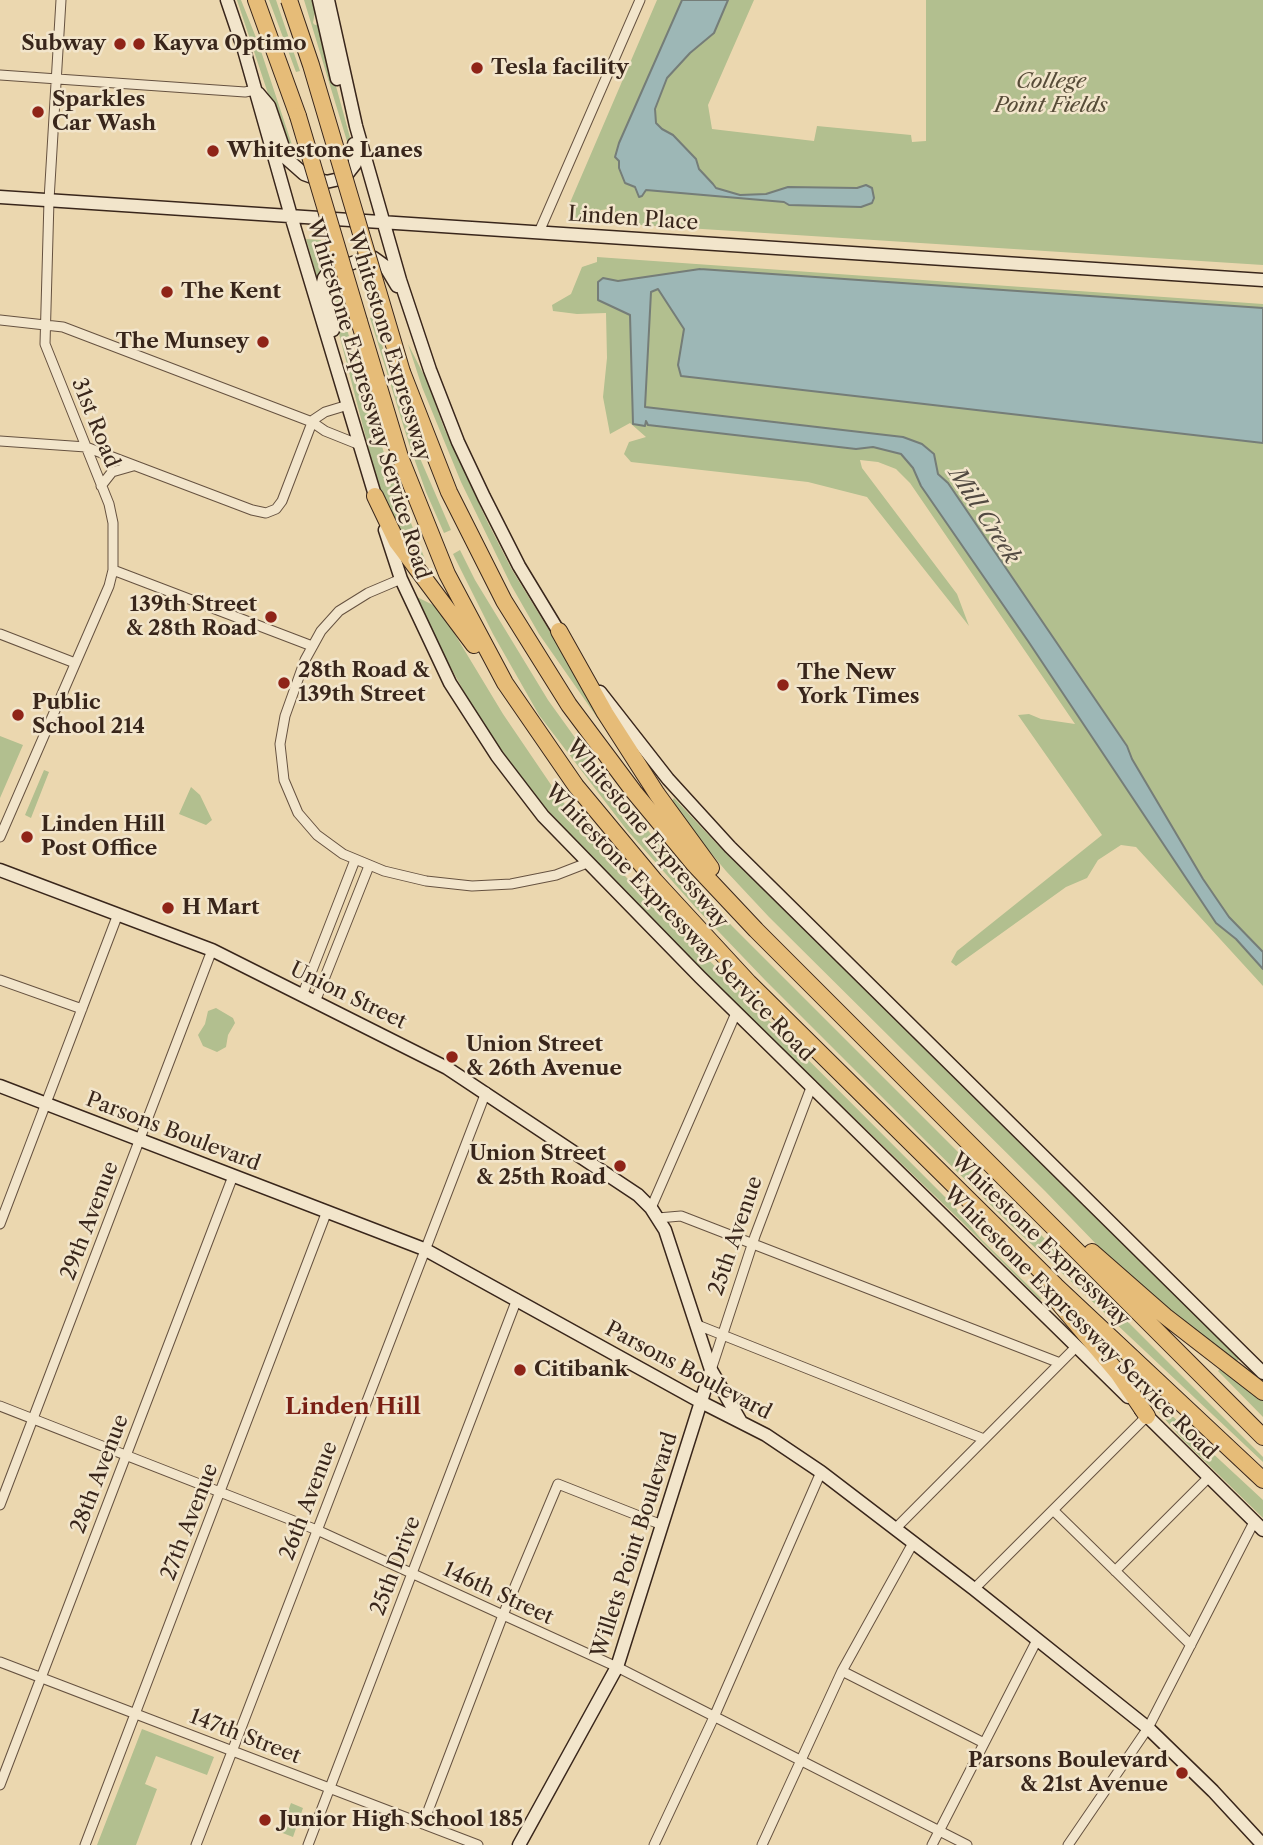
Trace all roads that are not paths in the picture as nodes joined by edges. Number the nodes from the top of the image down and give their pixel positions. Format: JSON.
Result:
{"nodes":[{"id":1,"x":61,"y":0,"type":"edge"},
{"id":2,"x":227,"y":0,"type":"edge"},
{"id":3,"x":256,"y":0,"type":"edge"},
{"id":4,"x":289,"y":0,"type":"edge"},
{"id":5,"x":319,"y":0,"type":"edge"},
{"id":6,"x":328,"y":0,"type":"edge"},
{"id":7,"x":640,"y":0,"type":"edge"},
{"id":8,"x":0,"y":75,"type":"edge"},
{"id":9,"x":56,"y":79,"type":"junction"},
{"id":10,"x":255,"y":90,"type":"junction"},
{"id":11,"x":0,"y":197,"type":"edge"},
{"id":12,"x":49,"y":200,"type":"junction"},
{"id":13,"x":291,"y":216,"type":"junction"},
{"id":14,"x":384,"y":221,"type":"junction"},
{"id":15,"x":539,"y":232,"type":"junction"},
{"id":16,"x":1263,"y":279,"type":"edge"},
{"id":17,"x":410,"y":311,"type":"junction"},
{"id":18,"x":0,"y":320,"type":"edge"},
{"id":19,"x":44,"y":324,"type":"junction"},
{"id":20,"x":337,"y":366,"type":"junction"},
{"id":21,"x":348,"y":405,"type":"junction"},
{"id":22,"x":312,"y":422,"type":"junction"},
{"id":23,"x":0,"y":441,"type":"edge"},
{"id":24,"x":360,"y":444,"type":"junction"},
{"id":25,"x":86,"y":447,"type":"junction"},
{"id":26,"x":135,"y":465,"type":"junction"},
{"id":27,"x":101,"y":486,"type":"junction"},
{"id":28,"x":375,"y":496,"type":"junction"},
{"id":29,"x":113,"y":570,"type":"junction"},
{"id":30,"x":401,"y":579,"type":"junction"},
{"id":31,"x":559,"y":631,"type":"junction"},
{"id":32,"x":0,"y":634,"type":"edge"},
{"id":33,"x":312,"y":646,"type":"junction"},
{"id":34,"x":75,"y":663,"type":"junction"},
{"id":35,"x":530,"y":723,"type":"junction"},
{"id":36,"x":0,"y":837,"type":"edge"},
{"id":37,"x":355,"y":860,"type":"junction"},
{"id":38,"x":587,"y":863,"type":"junction"},
{"id":39,"x":369,"y":866,"type":"junction"},
{"id":40,"x":0,"y":870,"type":"edge"},
{"id":41,"x":118,"y":914,"type":"junction"},
{"id":42,"x":212,"y":950,"type":"junction"},
{"id":43,"x":778,"y":952,"type":"junction"},
{"id":44,"x":0,"y":980,"type":"edge"},
{"id":45,"x":302,"y":996,"type":"junction"},
{"id":46,"x":315,"y":1002,"type":"junction"},
{"id":47,"x":82,"y":1009,"type":"junction"},
{"id":48,"x":736,"y":1013,"type":"junction"},
{"id":49,"x":811,"y":1085,"type":"junction"},
{"id":50,"x":0,"y":1086,"type":"edge"},
{"id":51,"x":486,"y":1092,"type":"junction"},
{"id":52,"x":46,"y":1104,"type":"junction"},
{"id":53,"x":942,"y":1116,"type":"junction"},
{"id":54,"x":139,"y":1140,"type":"junction"},
{"id":55,"x":913,"y":1147,"type":"junction"},
{"id":56,"x":233,"y":1176,"type":"junction"},
{"id":57,"x":5,"y":1198,"type":"edge"},
{"id":58,"x":327,"y":1211,"type":"junction"},
{"id":59,"x":654,"y":1213,"type":"junction"},
{"id":60,"x":0,"y":1224,"type":"edge"},
{"id":61,"x":753,"y":1243,"type":"junction"},
{"id":62,"x":424,"y":1249,"type":"junction"},
{"id":63,"x":517,"y":1299,"type":"junction"},
{"id":64,"x":695,"y":1324,"type":"junction"},
{"id":65,"x":722,"y":1336,"type":"junction"},
{"id":66,"x":1077,"y":1346,"type":"junction"},
{"id":67,"x":1060,"y":1363,"type":"junction"},
{"id":68,"x":711,"y":1370,"type":"junction"},
{"id":69,"x":1263,"y":1373,"type":"edge"},
{"id":70,"x":1263,"y":1392,"type":"edge"},
{"id":71,"x":701,"y":1402,"type":"junction"},
{"id":72,"x":0,"y":1406,"type":"edge"},
{"id":73,"x":1147,"y":1416,"type":"junction"},
{"id":74,"x":32,"y":1420,"type":"junction"},
{"id":75,"x":742,"y":1422,"type":"junction"},
{"id":76,"x":1263,"y":1437,"type":"edge"},
{"id":77,"x":984,"y":1439,"type":"junction"},
{"id":78,"x":126,"y":1456,"type":"junction"},
{"id":79,"x":821,"y":1472,"type":"junction"},
{"id":80,"x":1209,"y":1477,"type":"junction"},
{"id":81,"x":1263,"y":1480,"type":"edge"},
{"id":82,"x":220,"y":1492,"type":"junction"},
{"id":83,"x":0,"y":1505,"type":"edge"},
{"id":84,"x":1053,"y":1510,"type":"junction"},
{"id":85,"x":662,"y":1525,"type":"junction"},
{"id":86,"x":1259,"y":1526,"type":"edge"},
{"id":87,"x":895,"y":1529,"type":"junction"},
{"id":88,"x":317,"y":1530,"type":"junction"},
{"id":89,"x":913,"y":1543,"type":"junction"},
{"id":90,"x":1115,"y":1571,"type":"junction"},
{"id":91,"x":412,"y":1573,"type":"junction"},
{"id":92,"x":974,"y":1590,"type":"junction"},
{"id":93,"x":503,"y":1615,"type":"junction"},
{"id":94,"x":1037,"y":1640,"type":"junction"},
{"id":95,"x":1191,"y":1646,"type":"junction"},
{"id":96,"x":0,"y":1662,"type":"edge"},
{"id":97,"x":617,"y":1667,"type":"junction"},
{"id":98,"x":842,"y":1671,"type":"junction"},
{"id":99,"x":41,"y":1678,"type":"junction"},
{"id":100,"x":135,"y":1714,"type":"junction"},
{"id":101,"x":714,"y":1717,"type":"junction"},
{"id":102,"x":1148,"y":1728,"type":"junction"},
{"id":103,"x":984,"y":1743,"type":"junction"},
{"id":104,"x":232,"y":1751,"type":"junction"},
{"id":105,"x":800,"y":1759,"type":"junction"},
{"id":106,"x":0,"y":1785,"type":"edge"},
{"id":107,"x":330,"y":1788,"type":"junction"},
{"id":108,"x":423,"y":1824,"type":"junction"},
{"id":109,"x":939,"y":1831,"type":"junction"},
{"id":110,"x":85,"y":1845,"type":"edge"},
{"id":111,"x":196,"y":1845,"type":"edge"},
{"id":112,"x":308,"y":1845,"type":"edge"},
{"id":113,"x":478,"y":1845,"type":"edge"},
{"id":114,"x":519,"y":1845,"type":"edge"},
{"id":115,"x":654,"y":1845,"type":"edge"},
{"id":116,"x":762,"y":1845,"type":"edge"},
{"id":117,"x":932,"y":1845,"type":"edge"},
{"id":118,"x":967,"y":1845,"type":"edge"},
{"id":119,"x":1069,"y":1845,"type":"edge"},
{"id":120,"x":1263,"y":1845,"type":"edge"}],
"edges":[{"from":1,"to":9,"type":"street","name":"31st Road"},
{"from":2,"to":10,"type":"main road","name":"Whitestone Expressway Service Road"},
{"from":3,"to":35,"type":"highway","name":"Whitestone Expressway","bridge":true},
{"from":4,"to":43,"type":"highway","name":"Whitestone Expressway","bridge":true},
{"from":5,"to":10,"type":"main road"},
{"from":6,"to":14,"type":"main road"},
{"from":7,"to":15,"type":"street"},
{"from":8,"to":9,"type":"street"},
{"from":9,"to":10,"type":"street"},
{"from":9,"to":12,"type":"street","name":"31st Road"},
{"from":10,"to":13,"type":"main road","name":"Whitestone Expressway Service Road"},
{"from":11,"to":12,"type":"main road","name":"Linden Place"},
{"from":12,"to":13,"type":"main road","name":"Linden Place"},
{"from":12,"to":19,"type":"street","name":"31st Road"},
{"from":13,"to":14,"type":"main road","name":"Linden Place"},
{"from":13,"to":20,"type":"main road","name":"Whitestone Expressway Service Road"},
{"from":14,"to":15,"type":"main road","name":"Linden Place"},
{"from":14,"to":17,"type":"main road"},
{"from":15,"to":16,"type":"main road","name":"Linden Place"},
{"from":17,"to":20,"type":"main road"},
{"from":17,"to":31,"type":"main road"},
{"from":18,"to":19,"type":"street"},
{"from":19,"to":22,"type":"street"},
{"from":19,"to":25,"type":"street","name":"31st Road"},
{"from":20,"to":21,"type":"main road","name":"Whitestone Expressway Service Road"},
{"from":21,"to":22,"type":"street"},
{"from":21,"to":24,"type":"main road","name":"Whitestone Expressway Service Road"},
{"from":22,"to":24,"type":"street"},
{"from":22,"to":26,"type":"street"},
{"from":23,"to":25,"type":"street"},
{"from":24,"to":28,"type":"main road","name":"Whitestone Expressway Service Road"},
{"from":25,"to":26,"type":"street"},
{"from":25,"to":27,"type":"street","name":"31st Road"},
{"from":26,"to":27,"type":"street"},
{"from":27,"to":29,"type":"street","name":"31st Road"},
{"from":28,"to":30,"type":"main road","name":"Whitestone Expressway Service Road"},
{"from":28,"to":35,"type":"highway"},
{"from":29,"to":33,"type":"street"},
{"from":29,"to":34,"type":"street","name":"31st Road"},
{"from":30,"to":33,"type":"street"},
{"from":30,"to":38,"type":"main road","name":"Whitestone Expressway Service Road"},
{"from":31,"to":43,"type":"highway"},
{"from":31,"to":69,"type":"main road"},
{"from":32,"to":34,"type":"street"},
{"from":33,"to":37,"type":"street"},
{"from":34,"to":36,"type":"street","name":"31st Road"},
{"from":35,"to":55,"type":"highway","name":"Whitestone Expressway"},
{"from":37,"to":39,"type":"street"},
{"from":37,"to":45,"type":"street"},
{"from":38,"to":39,"type":"street"},
{"from":38,"to":48,"type":"main road","name":"Whitestone Expressway Service Road"},
{"from":39,"to":46,"type":"street"},
{"from":40,"to":41,"type":"main road","name":"Union Street"},
{"from":41,"to":42,"type":"main road","name":"Union Street"},
{"from":41,"to":47,"type":"street"},
{"from":42,"to":45,"type":"main road","name":"Union Street"},
{"from":42,"to":54,"type":"street","name":"29th Avenue"},
{"from":43,"to":53,"type":"highway","name":"Whitestone Expressway"},
{"from":44,"to":47,"type":"street"},
{"from":45,"to":46,"type":"main road","name":"Union Street"},
{"from":46,"to":51,"type":"main road","name":"Union Street"},
{"from":47,"to":52,"type":"street"},
{"from":48,"to":49,"type":"main road","name":"Whitestone Expressway Service Road"},
{"from":48,"to":59,"type":"street"},
{"from":49,"to":61,"type":"street","name":"25th Avenue"},
{"from":49,"to":66,"type":"main road","name":"Whitestone Expressway Service Road"},
{"from":50,"to":52,"type":"main road","name":"Parsons Boulevard"},
{"from":51,"to":59,"type":"main road","name":"Union Street"},
{"from":51,"to":62,"type":"street","name":"26th Avenue"},
{"from":52,"to":54,"type":"main road","name":"Parsons Boulevard"},
{"from":52,"to":57,"type":"street"},
{"from":53,"to":70,"type":"highway"},
{"from":53,"to":76,"type":"highway","name":"Whitestone Expressway"},
{"from":54,"to":56,"type":"main road","name":"Parsons Boulevard"},
{"from":54,"to":74,"type":"street","name":"29th Avenue"},
{"from":55,"to":73,"type":"highway"},
{"from":55,"to":81,"type":"highway","name":"Whitestone Expressway"},
{"from":56,"to":58,"type":"main road","name":"Parsons Boulevard"},
{"from":56,"to":78,"type":"street","name":"28th Avenue"},
{"from":57,"to":60,"type":"street"},
{"from":58,"to":62,"type":"main road","name":"Parsons Boulevard"},
{"from":58,"to":82,"type":"street","name":"27th Avenue"},
{"from":59,"to":61,"type":"street"},
{"from":59,"to":64,"type":"main road"},
{"from":61,"to":65,"type":"street","name":"25th Avenue"},
{"from":61,"to":67,"type":"street"},
{"from":62,"to":63,"type":"main road","name":"Parsons Boulevard"},
{"from":62,"to":88,"type":"street","name":"26th Avenue"},
{"from":63,"to":71,"type":"main road","name":"Parsons Boulevard"},
{"from":63,"to":91,"type":"street","name":"25th Drive"},
{"from":64,"to":65,"type":"street"},
{"from":64,"to":68,"type":"main road"},
{"from":65,"to":68,"type":"street","name":"25th Avenue"},
{"from":65,"to":77,"type":"street"},
{"from":66,"to":67,"type":"street"},
{"from":66,"to":73,"type":"main road","name":"Whitestone Expressway Service Road"},
{"from":67,"to":77,"type":"street"},
{"from":68,"to":71,"type":"main road","name":"25th Avenue"},
{"from":68,"to":75,"type":"main road"},
{"from":71,"to":75,"type":"main road","name":"Parsons Boulevard"},
{"from":71,"to":85,"type":"main road","name":"Willets Point Boulevard"},
{"from":72,"to":74,"type":"street","name":"146th Street"},
{"from":73,"to":80,"type":"main road","name":"Whitestone Expressway Service Road"},
{"from":73,"to":84,"type":"street"},
{"from":74,"to":78,"type":"street","name":"146th Street"},
{"from":74,"to":83,"type":"street","name":"29th Avenue"},
{"from":75,"to":79,"type":"main road","name":"Parsons Boulevard"},
{"from":77,"to":87,"type":"street"},
{"from":78,"to":82,"type":"street","name":"146th Street"},
{"from":78,"to":99,"type":"street","name":"28th Avenue"},
{"from":79,"to":87,"type":"main road","name":"Parsons Boulevard"},
{"from":79,"to":101,"type":"street"},
{"from":80,"to":86,"type":"main road","name":"Whitestone Expressway Service Road"},
{"from":80,"to":90,"type":"street"},
{"from":82,"to":88,"type":"street","name":"146th Street"},
{"from":82,"to":100,"type":"street","name":"27th Avenue"},
{"from":84,"to":90,"type":"street"},
{"from":84,"to":92,"type":"street"},
{"from":85,"to":93,"type":"street"},
{"from":85,"to":97,"type":"main road","name":"Willets Point Boulevard"},
{"from":86,"to":95,"type":"street"},
{"from":87,"to":89,"type":"main road","name":"Parsons Boulevard"},
{"from":88,"to":91,"type":"street","name":"146th Street"},
{"from":88,"to":104,"type":"street","name":"26th Avenue"},
{"from":89,"to":92,"type":"main road","name":"Parsons Boulevard"},
{"from":89,"to":98,"type":"street"},
{"from":90,"to":95,"type":"street"},
{"from":91,"to":93,"type":"street","name":"146th Street"},
{"from":91,"to":107,"type":"street","name":"25th Drive"},
{"from":92,"to":94,"type":"main road","name":"Parsons Boulevard"},
{"from":93,"to":97,"type":"street","name":"146th Street"},
{"from":93,"to":108,"type":"street"},
{"from":94,"to":102,"type":"main road","name":"Parsons Boulevard"},
{"from":94,"to":103,"type":"street"},
{"from":95,"to":102,"type":"street"},
{"from":96,"to":99,"type":"street","name":"147th Street"},
{"from":97,"to":101,"type":"street","name":"146th Street"},
{"from":97,"to":114,"type":"main road","name":"Willets Point Boulevard"},
{"from":98,"to":103,"type":"street"},
{"from":98,"to":105,"type":"street"},
{"from":99,"to":100,"type":"street","name":"147th Street"},
{"from":99,"to":106,"type":"street","name":"28th Avenue"},
{"from":100,"to":104,"type":"street","name":"147th Street"},
{"from":100,"to":110,"type":"street","name":"27th Avenue"},
{"from":101,"to":105,"type":"street","name":"146th Street"},
{"from":101,"to":115,"type":"street"},
{"from":102,"to":119,"type":"street"},
{"from":102,"to":120,"type":"main road","name":"Parsons Boulevard"},
{"from":103,"to":109,"type":"street"},
{"from":104,"to":107,"type":"street","name":"147th Street"},
{"from":104,"to":111,"type":"street","name":"26th Avenue"},
{"from":105,"to":109,"type":"street","name":"146th Street"},
{"from":105,"to":116,"type":"street"},
{"from":107,"to":108,"type":"street","name":"147th Street"},
{"from":107,"to":112,"type":"street","name":"25th Drive"},
{"from":108,"to":113,"type":"street","name":"147th Street"},
{"from":109,"to":117,"type":"street"},
{"from":109,"to":118,"type":"street","name":"146th Street"}]}
